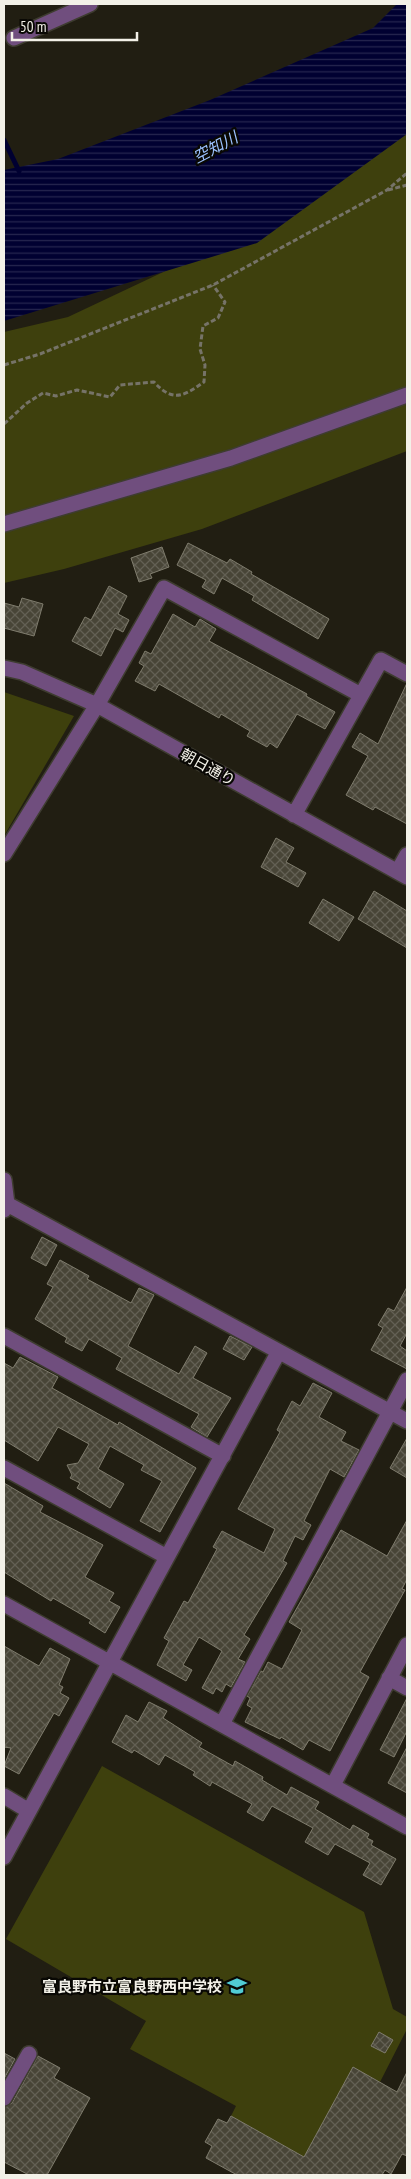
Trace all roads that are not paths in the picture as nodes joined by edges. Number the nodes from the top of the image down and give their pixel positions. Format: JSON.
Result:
{"nodes":[{"id":1,"x":90,"y":4,"type":"edge"},
{"id":2,"x":14,"y":38,"type":"dead end"},
{"id":3,"x":407,"y":396,"type":"edge"},
{"id":4,"x":4,"y":524,"type":"edge"},
{"id":5,"x":4,"y":668,"type":"edge"},
{"id":6,"x":407,"y":674,"type":"edge"},
{"id":7,"x":361,"y":695,"type":"junction"},
{"id":8,"x":97,"y":705,"type":"junction"},
{"id":9,"x":294,"y":815,"type":"junction"},
{"id":10,"x":4,"y":854,"type":"edge"},
{"id":11,"x":407,"y":855,"type":"edge"},
{"id":12,"x":403,"y":874,"type":"edge"},
{"id":13,"x":4,"y":1180,"type":"edge"},
{"id":14,"x":6,"y":1207,"type":"edge"},
{"id":15,"x":4,"y":1336,"type":"edge"},
{"id":16,"x":278,"y":1353,"type":"junction"},
{"id":17,"x":407,"y":1381,"type":"edge"},
{"id":18,"x":390,"y":1412,"type":"junction"},
{"id":19,"x":407,"y":1421,"type":"edge"},
{"id":20,"x":223,"y":1456,"type":"junction"},
{"id":21,"x":4,"y":1468,"type":"edge"},
{"id":22,"x":167,"y":1557,"type":"junction"},
{"id":23,"x":4,"y":1604,"type":"edge"},
{"id":24,"x":407,"y":1645,"type":"edge"},
{"id":25,"x":110,"y":1662,"type":"junction"},
{"id":26,"x":389,"y":1678,"type":"junction"},
{"id":27,"x":407,"y":1688,"type":"edge"},
{"id":28,"x":222,"y":1724,"type":"junction"},
{"id":29,"x":333,"y":1785,"type":"junction"},
{"id":30,"x":4,"y":1796,"type":"edge"},
{"id":31,"x":29,"y":1810,"type":"junction"},
{"id":32,"x":407,"y":1827,"type":"edge"},
{"id":33,"x":4,"y":1857,"type":"edge"},
{"id":34,"x":29,"y":2054,"type":"dead end"},
{"id":35,"x":4,"y":2098,"type":"edge"}],
"edges":[{"from":1,"to":2,"type":"street"},
{"from":3,"to":4,"type":"street"},
{"from":5,"to":8,"type":"street","name":"朝日通り"},
{"from":6,"to":7,"type":"street"},
{"from":7,"to":8,"type":"street"},
{"from":7,"to":9,"type":"street"},
{"from":8,"to":9,"type":"street","name":"朝日通り"},
{"from":8,"to":10,"type":"street"},
{"from":9,"to":12,"type":"street","name":"朝日通り"},
{"from":11,"to":12,"type":"street"},
{"from":13,"to":14,"type":"street"},
{"from":14,"to":16,"type":"street"},
{"from":15,"to":20,"type":"street"},
{"from":16,"to":18,"type":"street"},
{"from":16,"to":20,"type":"street"},
{"from":17,"to":18,"type":"street"},
{"from":18,"to":19,"type":"street"},
{"from":18,"to":28,"type":"street"},
{"from":20,"to":22,"type":"street"},
{"from":21,"to":22,"type":"street"},
{"from":22,"to":25,"type":"street"},
{"from":23,"to":25,"type":"street"},
{"from":24,"to":26,"type":"street"},
{"from":25,"to":28,"type":"street"},
{"from":25,"to":31,"type":"street"},
{"from":26,"to":27,"type":"street"},
{"from":26,"to":29,"type":"street"},
{"from":28,"to":29,"type":"street"},
{"from":29,"to":32,"type":"street"},
{"from":30,"to":31,"type":"street"},
{"from":31,"to":33,"type":"street"},
{"from":34,"to":35,"type":"street"}]}
